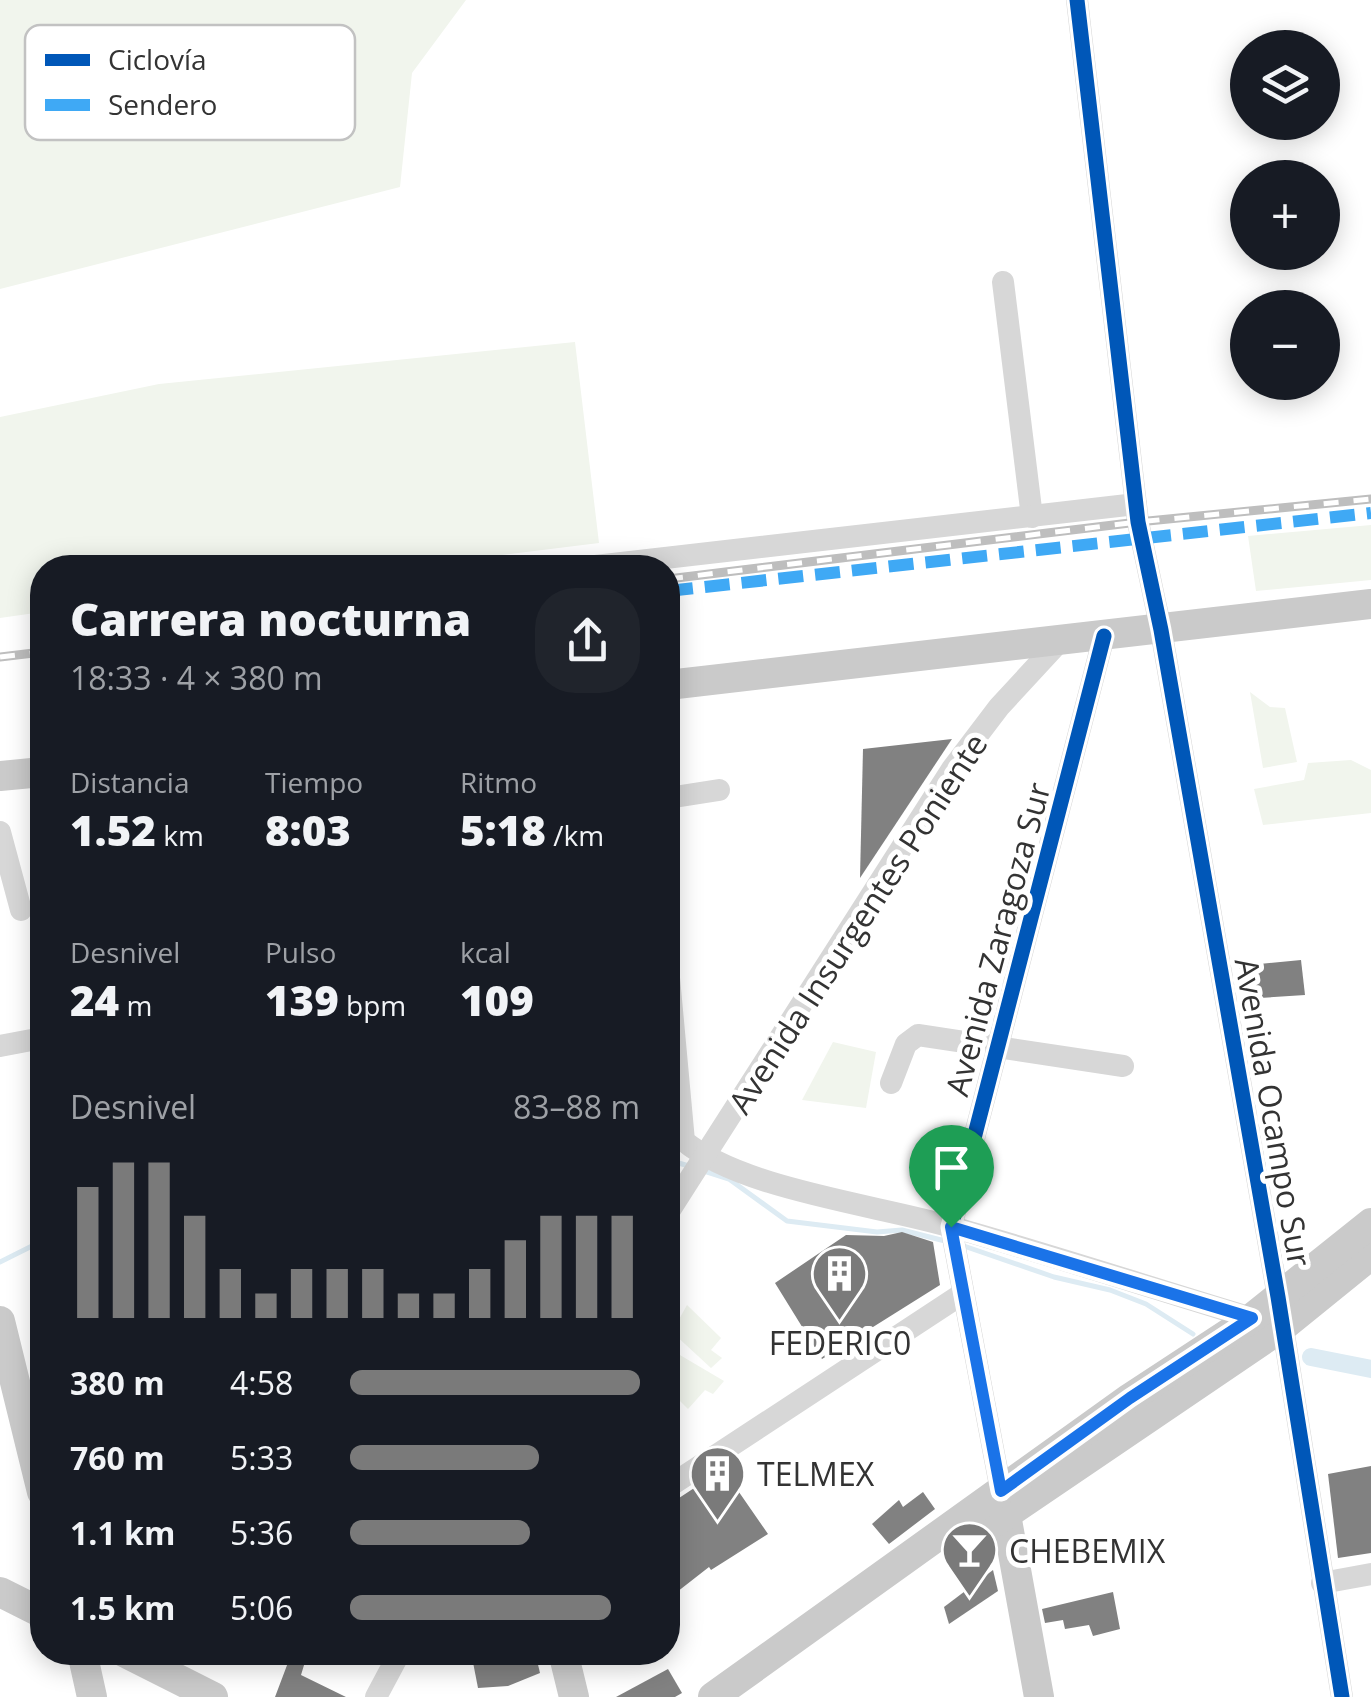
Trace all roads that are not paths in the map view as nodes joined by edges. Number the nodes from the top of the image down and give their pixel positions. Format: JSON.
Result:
{"nodes":[{"id":1,"x":1077,"y":0,"type":"edge"},
{"id":2,"x":1003,"y":282,"type":"dead end"},
{"id":3,"x":1136,"y":504,"type":"junction"},
{"id":4,"x":1032,"y":517,"type":"junction"},
{"id":5,"x":680,"y":557,"type":"edge"},
{"id":6,"x":1371,"y":604,"type":"edge"},
{"id":7,"x":1161,"y":630,"type":"junction"},
{"id":8,"x":1104,"y":636,"type":"junction"},
{"id":9,"x":1058,"y":642,"type":"junction"},
{"id":10,"x":680,"y":685,"type":"edge"},
{"id":11,"x":30,"y":773,"type":"edge"},
{"id":12,"x":0,"y":776,"type":"edge"},
{"id":13,"x":719,"y":790,"type":"dead end"},
{"id":14,"x":680,"y":796,"type":"edge"},
{"id":15,"x":0,"y":832,"type":"edge"},
{"id":16,"x":20,"y":910,"type":"dead end"},
{"id":17,"x":30,"y":1040,"type":"edge"},
{"id":18,"x":0,"y":1046,"type":"edge"},
{"id":19,"x":998,"y":1048,"type":"junction"},
{"id":20,"x":1124,"y":1066,"type":"dead end"},
{"id":21,"x":891,"y":1083,"type":"dead end"},
{"id":22,"x":680,"y":1146,"type":"edge"},
{"id":23,"x":699,"y":1167,"type":"junction"},
{"id":24,"x":680,"y":1195,"type":"edge"},
{"id":25,"x":1371,"y":1223,"type":"edge"},
{"id":26,"x":954,"y":1242,"type":"junction"},
{"id":27,"x":1371,"y":1255,"type":"edge"},
{"id":28,"x":962,"y":1294,"type":"junction"},
{"id":29,"x":1280,"y":1312,"type":"junction"},
{"id":30,"x":1252,"y":1318,"type":"junction"},
{"id":31,"x":0,"y":1320,"type":"edge"},
{"id":32,"x":30,"y":1443,"type":"edge"},
{"id":33,"x":680,"y":1479,"type":"edge"},
{"id":34,"x":1004,"y":1502,"type":"junction"},
{"id":35,"x":1371,"y":1574,"type":"edge"},
{"id":36,"x":1322,"y":1583,"type":"junction"},
{"id":37,"x":0,"y":1592,"type":"edge"},
{"id":38,"x":30,"y":1607,"type":"edge"},
{"id":39,"x":85,"y":1665,"type":"edge"},
{"id":40,"x":144,"y":1665,"type":"edge"},
{"id":41,"x":393,"y":1665,"type":"edge"},
{"id":42,"x":566,"y":1665,"type":"edge"},
{"id":43,"x":177,"y":1687,"type":"edge"},
{"id":44,"x":734,"y":1693,"type":"edge"},
{"id":45,"x":92,"y":1697,"type":"edge"},
{"id":46,"x":213,"y":1697,"type":"edge"},
{"id":47,"x":376,"y":1697,"type":"edge"},
{"id":48,"x":574,"y":1697,"type":"edge"},
{"id":49,"x":1039,"y":1697,"type":"edge"},
{"id":50,"x":1342,"y":1697,"type":"edge"}],
"edges":[{"from":1,"to":3,"type":"street","name":"Avenida Ocampo Sur"},
{"from":2,"to":4,"type":"street"},
{"from":3,"to":4,"type":"street"},
{"from":3,"to":7,"type":"street","name":"Avenida Ocampo Sur"},
{"from":4,"to":5,"type":"street"},
{"from":6,"to":7,"type":"main road"},
{"from":7,"to":8,"type":"main road"},
{"from":7,"to":29,"type":"street","name":"Avenida Ocampo Sur"},
{"from":8,"to":9,"type":"main road"},
{"from":8,"to":19,"type":"street","name":"Avenida Zaragoza Sur"},
{"from":9,"to":10,"type":"main road"},
{"from":9,"to":23,"type":"street","name":"Avenida Insurgentes Poniente"},
{"from":11,"to":12,"type":"main road"},
{"from":13,"to":14,"type":"street"},
{"from":15,"to":16,"type":"street"},
{"from":17,"to":18,"type":"street"},
{"from":19,"to":20,"type":"street"},
{"from":19,"to":21,"type":"street"},
{"from":19,"to":26,"type":"street","name":"Avenida Zaragoza Sur"},
{"from":22,"to":23,"type":"street"},
{"from":23,"to":24,"type":"street","name":"Avenida Insurgentes Poniente"},
{"from":23,"to":26,"type":"street"},
{"from":25,"to":29,"type":"main road"},
{"from":26,"to":28,"type":"street","name":"Avenida Zaragoza Sur"},
{"from":26,"to":30,"type":"street"},
{"from":27,"to":29,"type":"main road"},
{"from":28,"to":33,"type":"street"},
{"from":28,"to":34,"type":"street","name":"Avenida Zaragoza Sur"},
{"from":29,"to":30,"type":"main road"},
{"from":29,"to":34,"type":"main road"},
{"from":29,"to":36,"type":"street","name":"Avenida Ocampo Sur"},
{"from":30,"to":34,"type":"main road"},
{"from":31,"to":32,"type":"main road"},
{"from":34,"to":44,"type":"main road"},
{"from":34,"to":49,"type":"main road"},
{"from":35,"to":36,"type":"street"},
{"from":36,"to":50,"type":"street","name":"Avenida Ocampo Sur"},
{"from":37,"to":38,"type":"main road"},
{"from":39,"to":45,"type":"main road"},
{"from":40,"to":43,"type":"main road"},
{"from":41,"to":47,"type":"street"},
{"from":42,"to":48,"type":"main road"},
{"from":43,"to":46,"type":"main road"}]}
